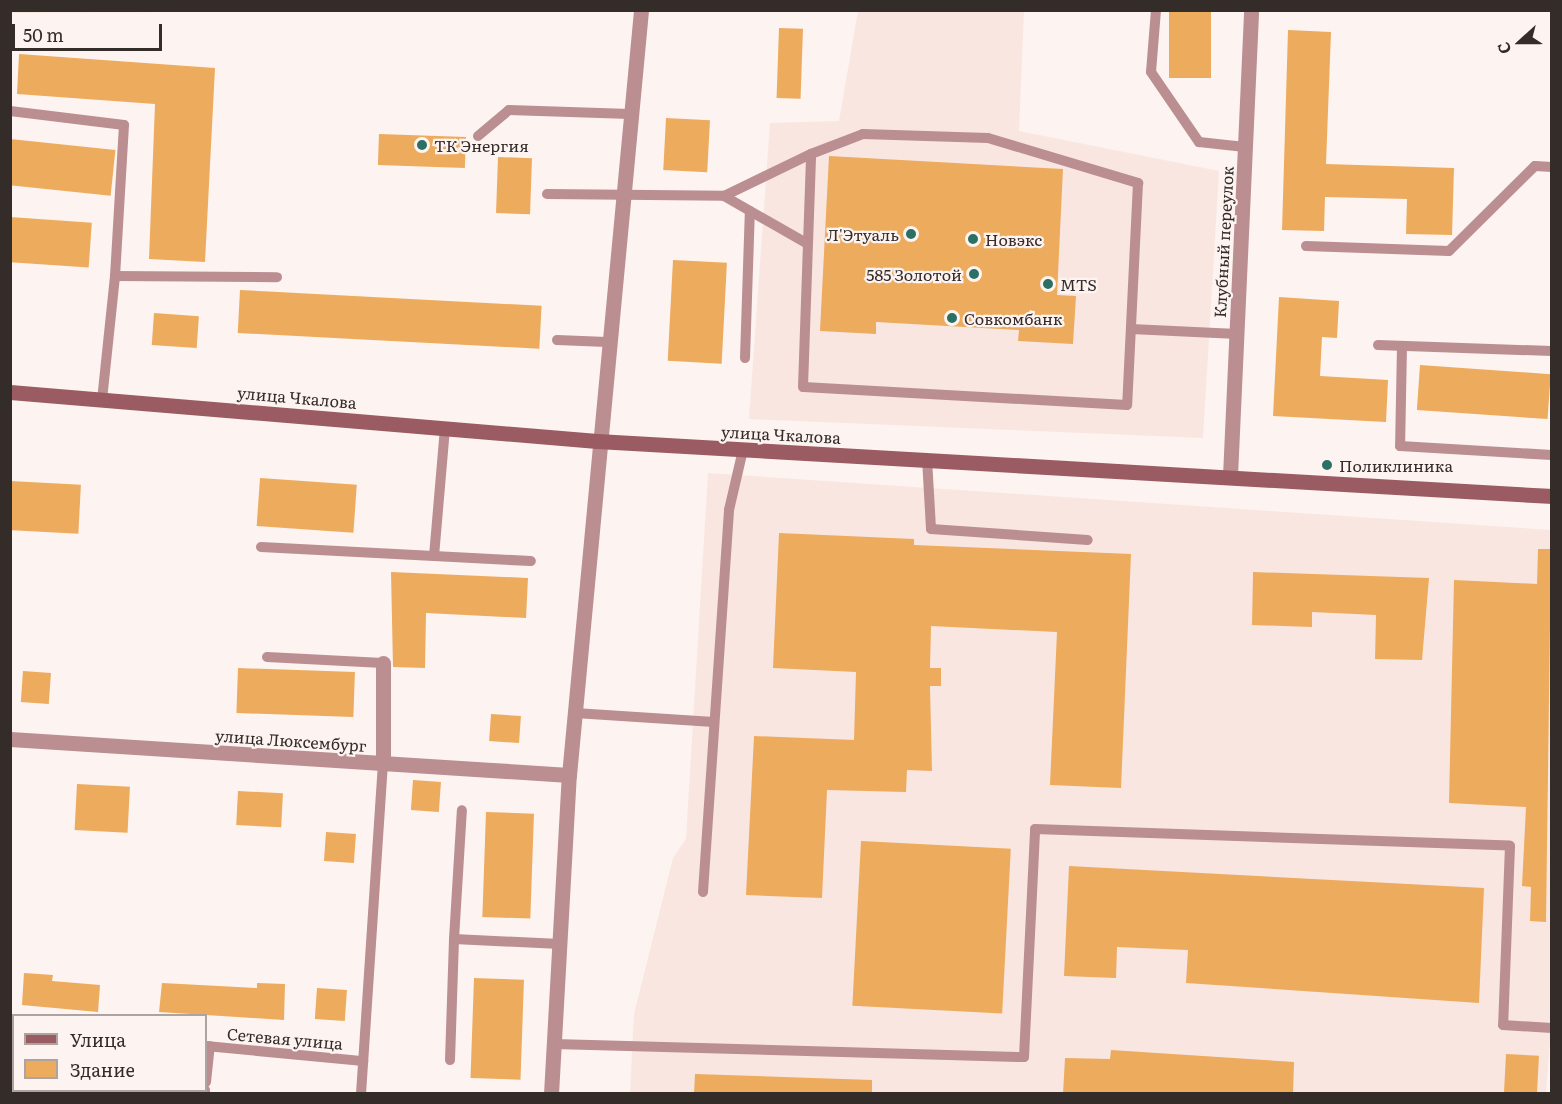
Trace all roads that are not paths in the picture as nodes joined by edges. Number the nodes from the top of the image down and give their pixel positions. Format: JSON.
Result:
{"nodes":[{"id":1,"x":640,"y":10,"type":"edge"},
{"id":2,"x":1156,"y":10,"type":"edge"},
{"id":3,"x":1251,"y":10,"type":"edge"},
{"id":4,"x":10,"y":111,"type":"edge"},
{"id":5,"x":630,"y":114,"type":"junction"},
{"id":6,"x":478,"y":136,"type":"dead end"},
{"id":7,"x":1245,"y":147,"type":"junction"},
{"id":8,"x":811,"y":154,"type":"junction"},
{"id":9,"x":1551,"y":167,"type":"edge"},
{"id":10,"x":547,"y":194,"type":"dead end"},
{"id":11,"x":724,"y":196,"type":"junction"},
{"id":12,"x":622,"y":197,"type":"junction"},
{"id":13,"x":750,"y":211,"type":"junction"},
{"id":14,"x":806,"y":243,"type":"junction"},
{"id":15,"x":1306,"y":246,"type":"dead end"},
{"id":16,"x":115,"y":276,"type":"junction"},
{"id":17,"x":277,"y":277,"type":"dead end"},
{"id":18,"x":1131,"y":329,"type":"junction"},
{"id":19,"x":1237,"y":334,"type":"junction"},
{"id":20,"x":557,"y":340,"type":"dead end"},
{"id":21,"x":607,"y":342,"type":"junction"},
{"id":22,"x":1378,"y":345,"type":"dead end"},
{"id":23,"x":1402,"y":346,"type":"junction"},
{"id":24,"x":1551,"y":351,"type":"edge"},
{"id":25,"x":745,"y":358,"type":"dead end"},
{"id":26,"x":10,"y":392,"type":"edge"},
{"id":27,"x":102,"y":400,"type":"junction"},
{"id":28,"x":445,"y":428,"type":"junction"},
{"id":29,"x":597,"y":441,"type":"junction"},
{"id":30,"x":743,"y":450,"type":"junction"},
{"id":31,"x":1551,"y":455,"type":"edge"},
{"id":32,"x":927,"y":459,"type":"junction"},
{"id":33,"x":1230,"y":476,"type":"junction"},
{"id":34,"x":1551,"y":496,"type":"edge"},
{"id":35,"x":1088,"y":540,"type":"dead end"},
{"id":36,"x":261,"y":547,"type":"dead end"},
{"id":37,"x":434,"y":556,"type":"junction"},
{"id":38,"x":531,"y":561,"type":"dead end"},
{"id":39,"x":267,"y":657,"type":"dead end"},
{"id":40,"x":383,"y":663,"type":"joint"},
{"id":41,"x":575,"y":713,"type":"junction"},
{"id":42,"x":714,"y":722,"type":"junction"},
{"id":43,"x":10,"y":739,"type":"edge"},
{"id":44,"x":383,"y":764,"type":"junction"},
{"id":45,"x":569,"y":775,"type":"junction"},
{"id":46,"x":462,"y":810,"type":"dead end"},
{"id":47,"x":703,"y":892,"type":"dead end"},
{"id":48,"x":454,"y":939,"type":"junction"},
{"id":49,"x":560,"y":944,"type":"junction"},
{"id":50,"x":1551,"y":1028,"type":"edge"},
{"id":51,"x":554,"y":1044,"type":"junction"},
{"id":52,"x":208,"y":1046,"type":"edge"},
{"id":53,"x":450,"y":1060,"type":"dead end"},
{"id":54,"x":363,"y":1061,"type":"junction"},
{"id":55,"x":207,"y":1064,"type":"edge"},
{"id":56,"x":361,"y":1094,"type":"edge"},
{"id":57,"x":551,"y":1094,"type":"edge"}],
"edges":[{"from":1,"to":5,"type":"street"},
{"from":2,"to":7,"type":"lane"},
{"from":3,"to":7,"type":"street","name":"Клубный переулок"},
{"from":4,"to":16,"type":"lane"},
{"from":5,"to":6,"type":"lane"},
{"from":5,"to":12,"type":"street"},
{"from":7,"to":19,"type":"street","name":"Клубный переулок"},
{"from":8,"to":11,"type":"lane"},
{"from":8,"to":14,"type":"lane"},
{"from":8,"to":18,"type":"lane"},
{"from":9,"to":15,"type":"lane"},
{"from":10,"to":12,"type":"lane"},
{"from":11,"to":12,"type":"lane"},
{"from":11,"to":13,"type":"lane"},
{"from":12,"to":21,"type":"street"},
{"from":13,"to":14,"type":"lane"},
{"from":13,"to":25,"type":"lane"},
{"from":14,"to":18,"type":"lane"},
{"from":16,"to":17,"type":"lane"},
{"from":16,"to":27,"type":"lane"},
{"from":18,"to":19,"type":"lane"},
{"from":19,"to":33,"type":"street","name":"Клубный переулок"},
{"from":20,"to":21,"type":"lane"},
{"from":21,"to":29,"type":"street"},
{"from":22,"to":23,"type":"lane"},
{"from":23,"to":24,"type":"lane"},
{"from":23,"to":31,"type":"lane"},
{"from":26,"to":27,"type":"street","name":"улица Чкалова"},
{"from":27,"to":28,"type":"street","name":"улица Чкалова"},
{"from":28,"to":29,"type":"street","name":"улица Чкалова"},
{"from":28,"to":37,"type":"lane"},
{"from":29,"to":30,"type":"street","name":"улица Чкалова"},
{"from":29,"to":41,"type":"street"},
{"from":30,"to":32,"type":"street","name":"улица Чкалова"},
{"from":30,"to":42,"type":"lane"},
{"from":32,"to":33,"type":"street","name":"улица Чкалова"},
{"from":32,"to":35,"type":"lane"},
{"from":33,"to":34,"type":"street","name":"улица Чкалова"},
{"from":36,"to":37,"type":"lane"},
{"from":37,"to":38,"type":"lane"},
{"from":39,"to":40,"type":"lane"},
{"from":40,"to":44,"type":"street"},
{"from":41,"to":42,"type":"lane"},
{"from":41,"to":45,"type":"street"},
{"from":42,"to":47,"type":"lane"},
{"from":43,"to":44,"type":"street","name":"улица Люксембург"},
{"from":44,"to":45,"type":"street","name":"улица Люксембург"},
{"from":44,"to":54,"type":"lane"},
{"from":45,"to":49,"type":"street"},
{"from":46,"to":48,"type":"lane"},
{"from":48,"to":49,"type":"lane"},
{"from":48,"to":53,"type":"lane"},
{"from":49,"to":51,"type":"street"},
{"from":50,"to":51,"type":"lane"},
{"from":51,"to":57,"type":"street"},
{"from":52,"to":54,"type":"lane","name":"Сетевая улица"},
{"from":52,"to":55,"type":"lane"},
{"from":54,"to":56,"type":"lane"}]}
